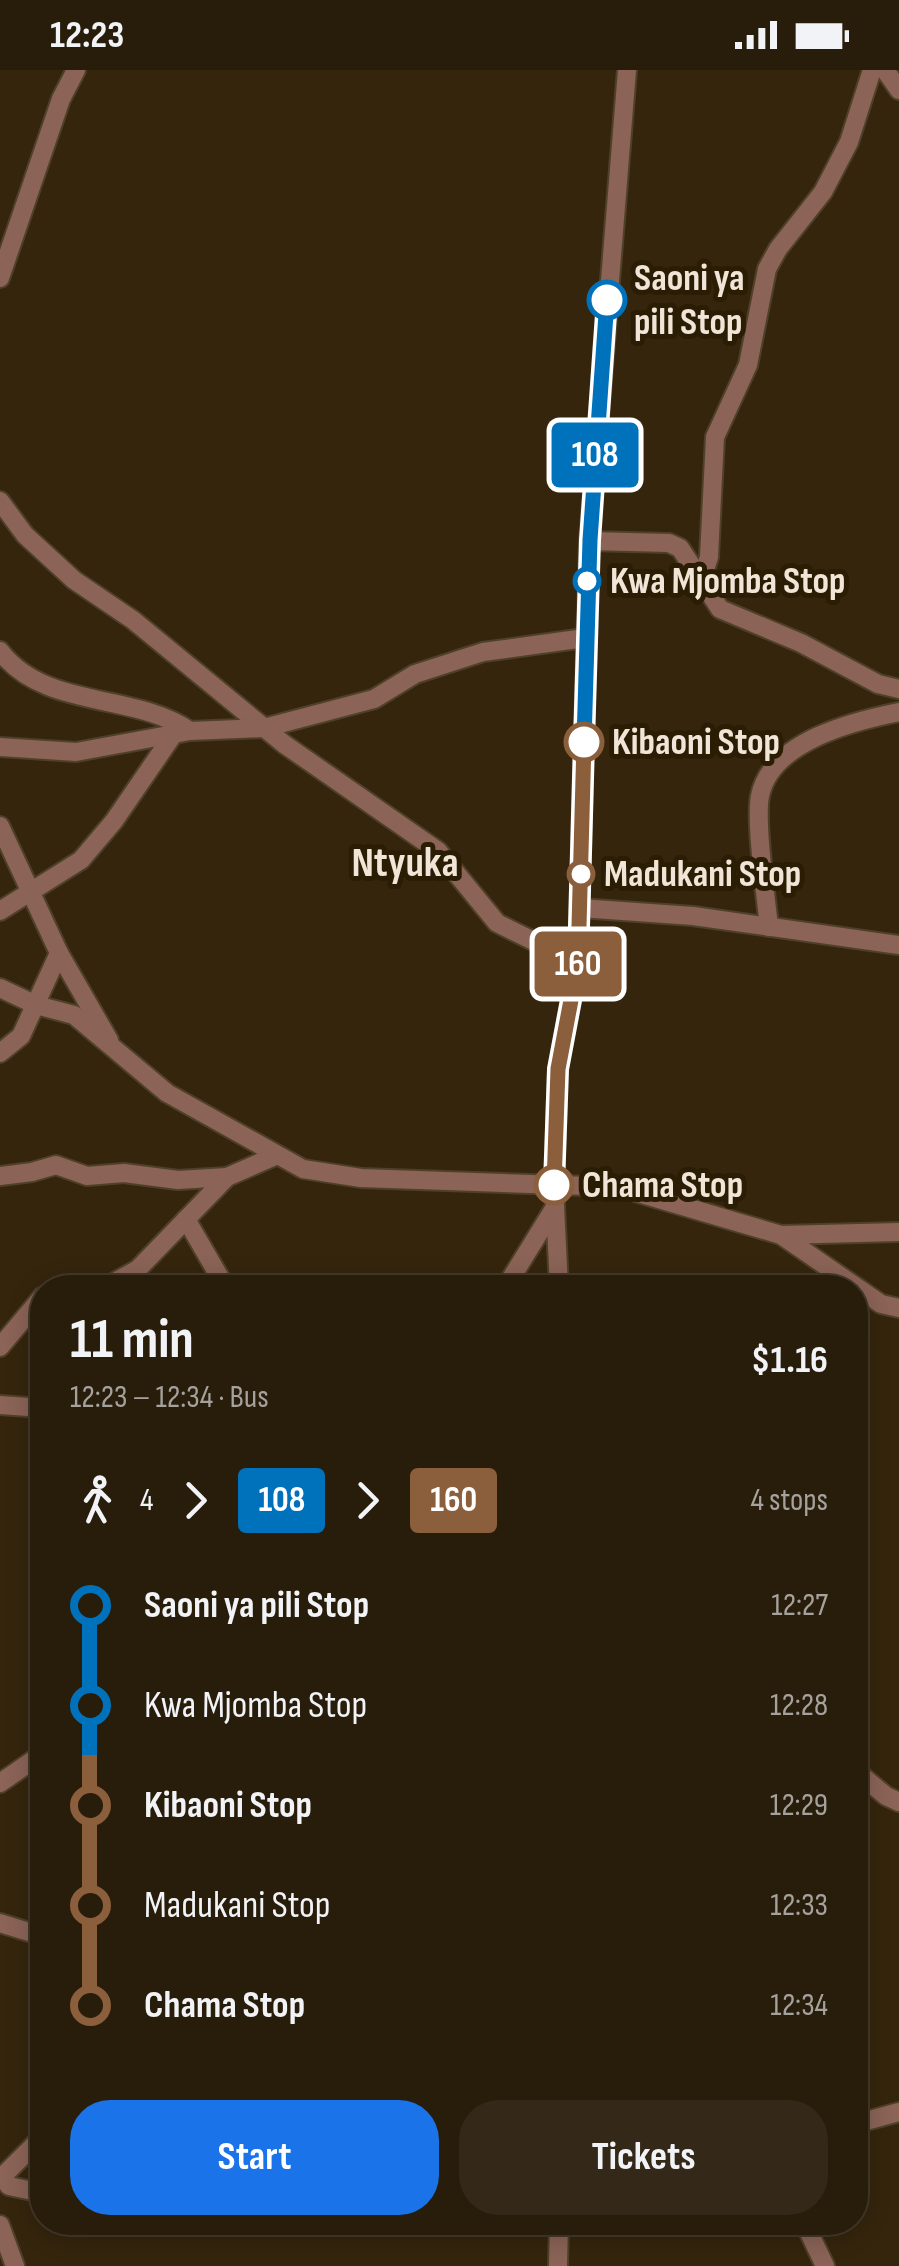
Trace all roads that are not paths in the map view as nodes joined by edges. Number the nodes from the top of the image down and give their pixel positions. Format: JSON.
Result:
{"nodes":[{"id":1,"x":76,"y":70,"type":"edge"},
{"id":2,"x":627,"y":70,"type":"edge"},
{"id":3,"x":872,"y":70,"type":"edge"},
{"id":4,"x":885,"y":70,"type":"edge"},
{"id":5,"x":899,"y":90,"type":"edge"},
{"id":6,"x":0,"y":278,"type":"edge"},
{"id":7,"x":0,"y":500,"type":"edge"},
{"id":8,"x":590,"y":540,"type":"junction"},
{"id":9,"x":702,"y":579,"type":"junction"},
{"id":10,"x":586,"y":638,"type":"junction"},
{"id":11,"x":0,"y":651,"type":"edge"},
{"id":12,"x":899,"y":689,"type":"edge"},
{"id":13,"x":899,"y":712,"type":"edge"},
{"id":14,"x":264,"y":728,"type":"junction"},
{"id":15,"x":181,"y":733,"type":"junction"},
{"id":16,"x":0,"y":747,"type":"edge"},
{"id":17,"x":0,"y":826,"type":"edge"},
{"id":18,"x":31,"y":893,"type":"junction"},
{"id":19,"x":580,"y":908,"type":"junction"},
{"id":20,"x":0,"y":911,"type":"edge"},
{"id":21,"x":769,"y":927,"type":"junction"},
{"id":22,"x":899,"y":945,"type":"edge"},
{"id":23,"x":59,"y":953,"type":"junction"},
{"id":24,"x":578,"y":963,"type":"junction"},
{"id":25,"x":0,"y":988,"type":"edge"},
{"id":26,"x":36,"y":1005,"type":"junction"},
{"id":27,"x":0,"y":1053,"type":"edge"},
{"id":28,"x":116,"y":1054,"type":"junction"},
{"id":29,"x":275,"y":1156,"type":"junction"},
{"id":30,"x":0,"y":1176,"type":"edge"},
{"id":31,"x":227,"y":1177,"type":"junction"},
{"id":32,"x":554,"y":1185,"type":"junction"},
{"id":33,"x":555,"y":1206,"type":"junction"},
{"id":34,"x":186,"y":1219,"type":"junction"},
{"id":35,"x":899,"y":1232,"type":"edge"},
{"id":36,"x":780,"y":1235,"type":"junction"},
{"id":37,"x":127,"y":1275,"type":"edge"},
{"id":38,"x":218,"y":1275,"type":"edge"},
{"id":39,"x":513,"y":1275,"type":"edge"},
{"id":40,"x":558,"y":1275,"type":"edge"},
{"id":41,"x":839,"y":1275,"type":"edge"},
{"id":42,"x":868,"y":1295,"type":"edge"},
{"id":43,"x":899,"y":1308,"type":"edge"},
{"id":44,"x":30,"y":1311,"type":"edge"},
{"id":45,"x":0,"y":1346,"type":"edge"},
{"id":46,"x":0,"y":1405,"type":"edge"},
{"id":47,"x":30,"y":1407,"type":"edge"},
{"id":48,"x":30,"y":1762,"type":"edge"},
{"id":49,"x":868,"y":1781,"type":"edge"},
{"id":50,"x":0,"y":1783,"type":"edge"},
{"id":51,"x":899,"y":1802,"type":"edge"},
{"id":52,"x":0,"y":1924,"type":"edge"},
{"id":53,"x":30,"y":1933,"type":"edge"},
{"id":54,"x":899,"y":2112,"type":"edge"},
{"id":55,"x":868,"y":2120,"type":"edge"},
{"id":56,"x":30,"y":2149,"type":"edge"},
{"id":57,"x":2,"y":2178,"type":"edge"},
{"id":58,"x":30,"y":2191,"type":"edge"},
{"id":59,"x":0,"y":2226,"type":"edge"},
{"id":60,"x":559,"y":2235,"type":"edge"},
{"id":61,"x":810,"y":2235,"type":"edge"},
{"id":62,"x":15,"y":2266,"type":"edge"},
{"id":63,"x":558,"y":2266,"type":"edge"},
{"id":64,"x":825,"y":2266,"type":"edge"}],
"edges":[{"from":1,"to":6,"type":"street"},
{"from":2,"to":8,"type":"street"},
{"from":3,"to":9,"type":"street"},
{"from":4,"to":5,"type":"street"},
{"from":7,"to":14,"type":"street"},
{"from":8,"to":9,"type":"street"},
{"from":8,"to":10,"type":"street"},
{"from":9,"to":12,"type":"street"},
{"from":10,"to":14,"type":"street"},
{"from":10,"to":19,"type":"street"},
{"from":11,"to":15,"type":"street"},
{"from":13,"to":21,"type":"street"},
{"from":14,"to":15,"type":"street"},
{"from":14,"to":24,"type":"street"},
{"from":15,"to":16,"type":"street"},
{"from":15,"to":18,"type":"street"},
{"from":17,"to":18,"type":"street"},
{"from":18,"to":20,"type":"street"},
{"from":18,"to":23,"type":"street"},
{"from":19,"to":21,"type":"street"},
{"from":19,"to":24,"type":"street"},
{"from":21,"to":22,"type":"street"},
{"from":23,"to":26,"type":"street"},
{"from":23,"to":28,"type":"street"},
{"from":24,"to":32,"type":"street"},
{"from":25,"to":26,"type":"street"},
{"from":26,"to":27,"type":"street"},
{"from":26,"to":28,"type":"street"},
{"from":28,"to":29,"type":"street"},
{"from":29,"to":31,"type":"street"},
{"from":29,"to":32,"type":"street"},
{"from":30,"to":31,"type":"street"},
{"from":31,"to":34,"type":"street"},
{"from":32,"to":33,"type":"street"},
{"from":32,"to":36,"type":"street"},
{"from":33,"to":39,"type":"street"},
{"from":33,"to":40,"type":"street"},
{"from":34,"to":37,"type":"street"},
{"from":34,"to":38,"type":"street"},
{"from":35,"to":36,"type":"street"},
{"from":36,"to":41,"type":"street"},
{"from":42,"to":43,"type":"street"},
{"from":44,"to":45,"type":"street"},
{"from":46,"to":47,"type":"street"},
{"from":48,"to":50,"type":"street"},
{"from":49,"to":51,"type":"street"},
{"from":52,"to":53,"type":"street"},
{"from":54,"to":55,"type":"street"},
{"from":56,"to":57,"type":"street"},
{"from":57,"to":58,"type":"street"},
{"from":59,"to":62,"type":"street"},
{"from":60,"to":63,"type":"street"},
{"from":61,"to":64,"type":"street"}]}
